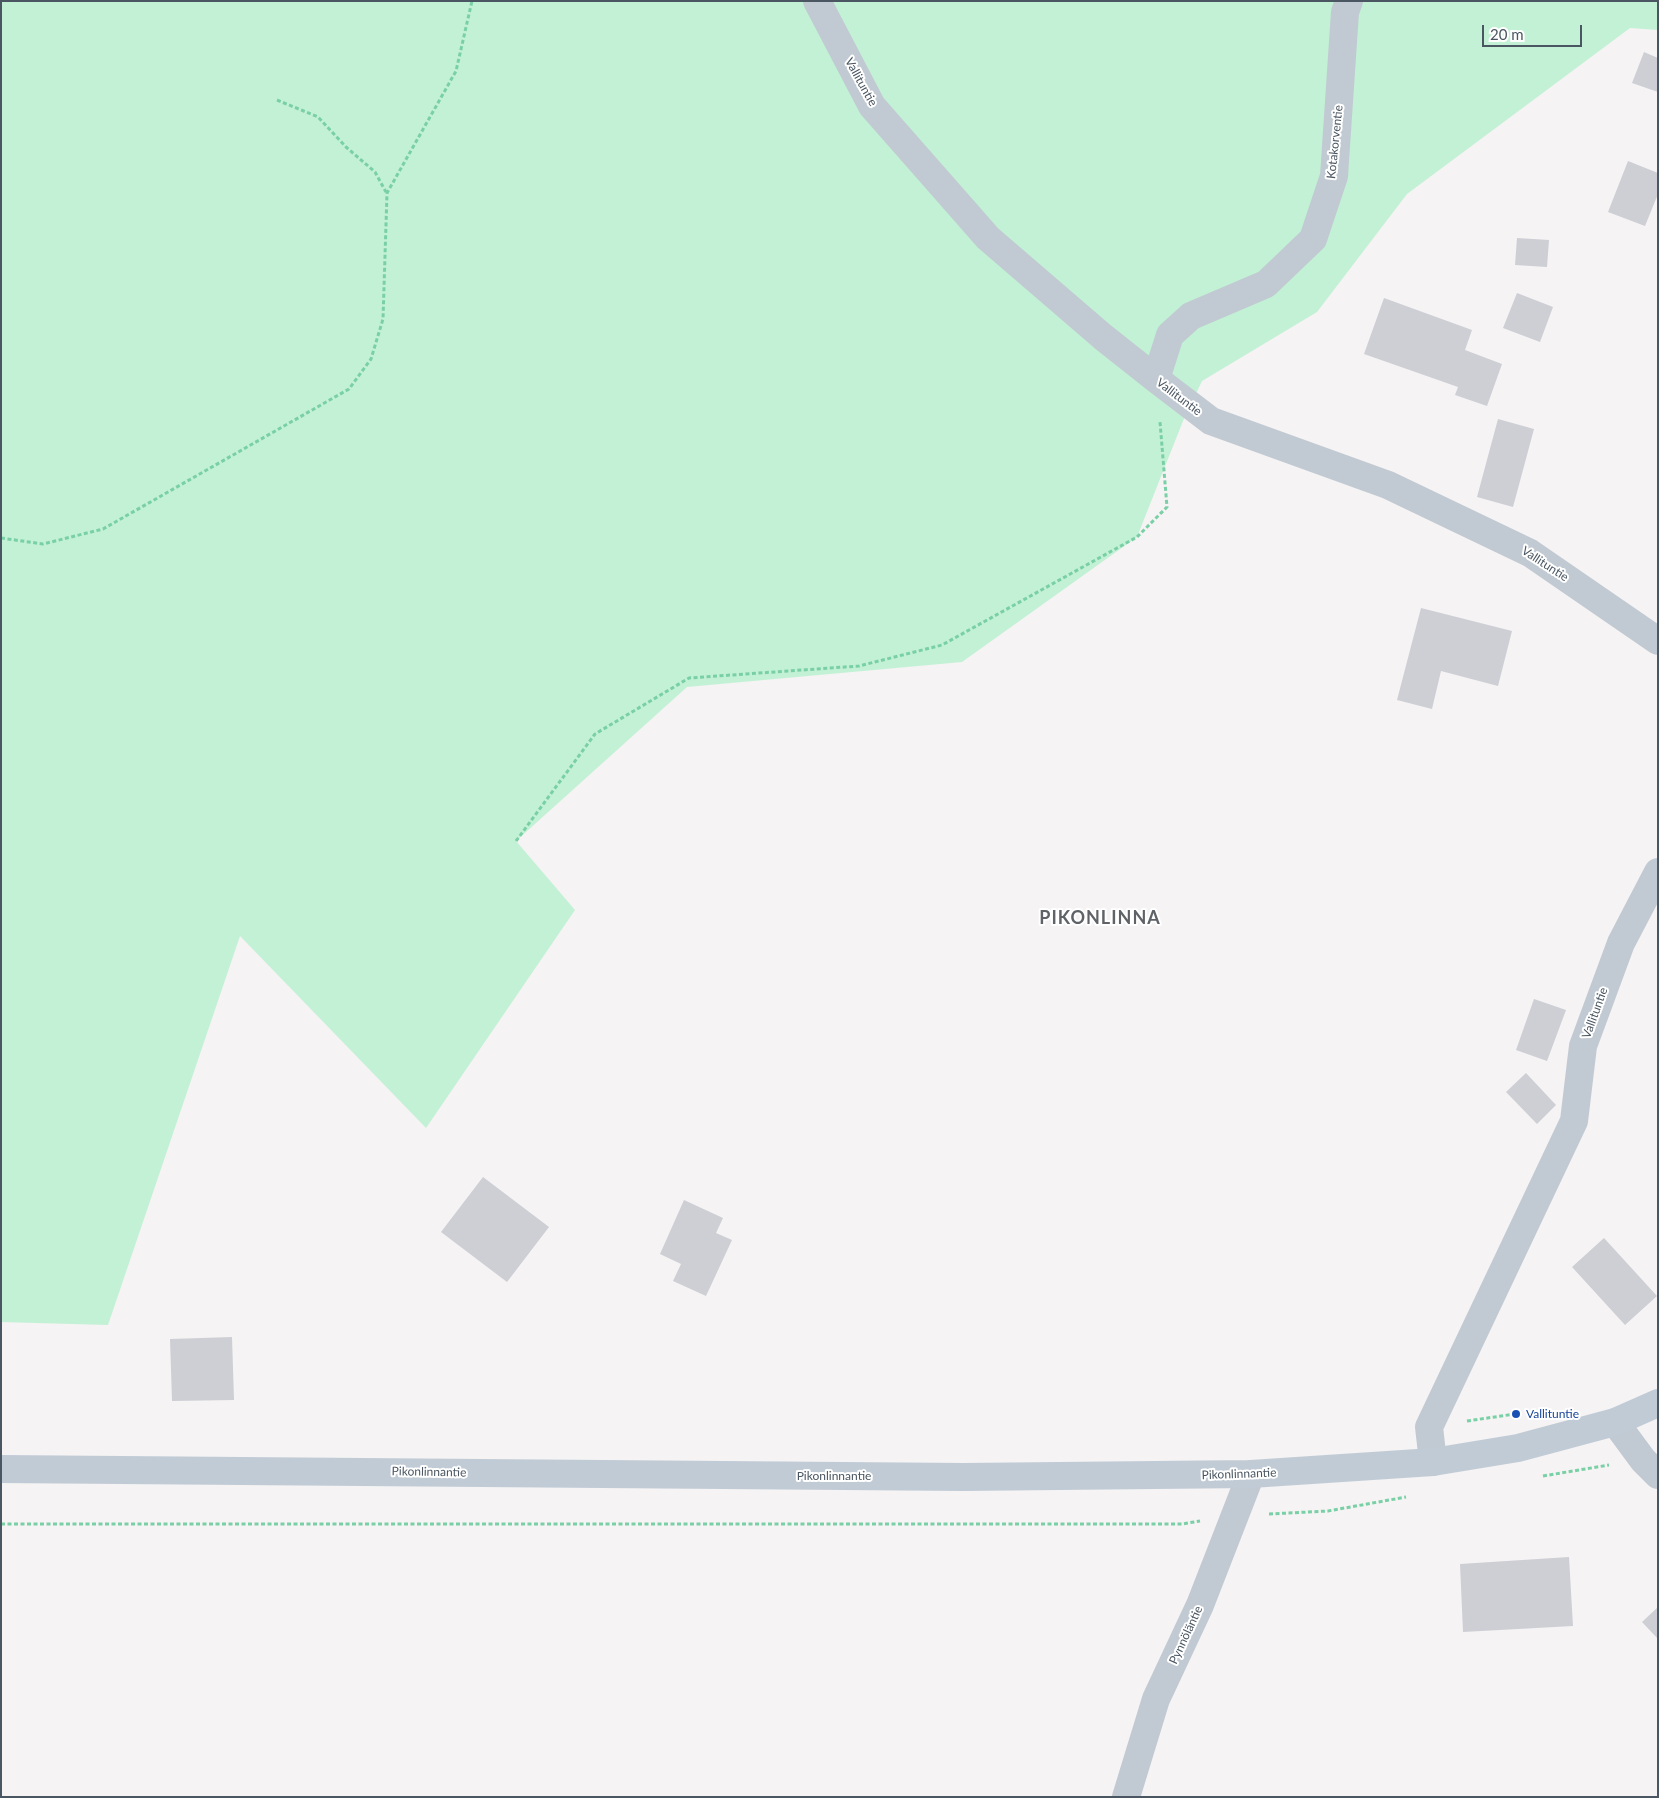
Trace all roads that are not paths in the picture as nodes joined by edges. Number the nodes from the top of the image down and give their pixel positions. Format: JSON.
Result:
{"nodes":[{"id":1,"x":817,"y":1,"type":"edge"},
{"id":2,"x":1349,"y":1,"type":"edge"},
{"id":3,"x":1156,"y":379,"type":"junction"},
{"id":4,"x":1658,"y":641,"type":"edge"},
{"id":5,"x":1658,"y":872,"type":"edge"},
{"id":6,"x":1658,"y":1403,"type":"edge"},
{"id":7,"x":1615,"y":1422,"type":"junction"},
{"id":8,"x":1433,"y":1462,"type":"junction"},
{"id":9,"x":1650,"y":1467,"type":"edge"},
{"id":10,"x":1,"y":1469,"type":"edge"},
{"id":11,"x":1251,"y":1474,"type":"junction"},
{"id":12,"x":1126,"y":1797,"type":"edge"}],
"edges":[{"from":1,"to":3,"type":"street","name":"Vallituntie"},
{"from":2,"to":3,"type":"street","name":"Kotakorventie"},
{"from":3,"to":4,"type":"street","name":"Vallituntie"},
{"from":5,"to":8,"type":"street","name":"Vallituntie"},
{"from":6,"to":7,"type":"street","name":"Pikonlinnantie"},
{"from":7,"to":8,"type":"street","name":"Pikonlinnantie"},
{"from":7,"to":9,"type":"street"},
{"from":8,"to":11,"type":"street","name":"Pikonlinnantie"},
{"from":10,"to":11,"type":"street","name":"Pikonlinnantie"},
{"from":11,"to":12,"type":"street","name":"Pynnöläntie"}]}
